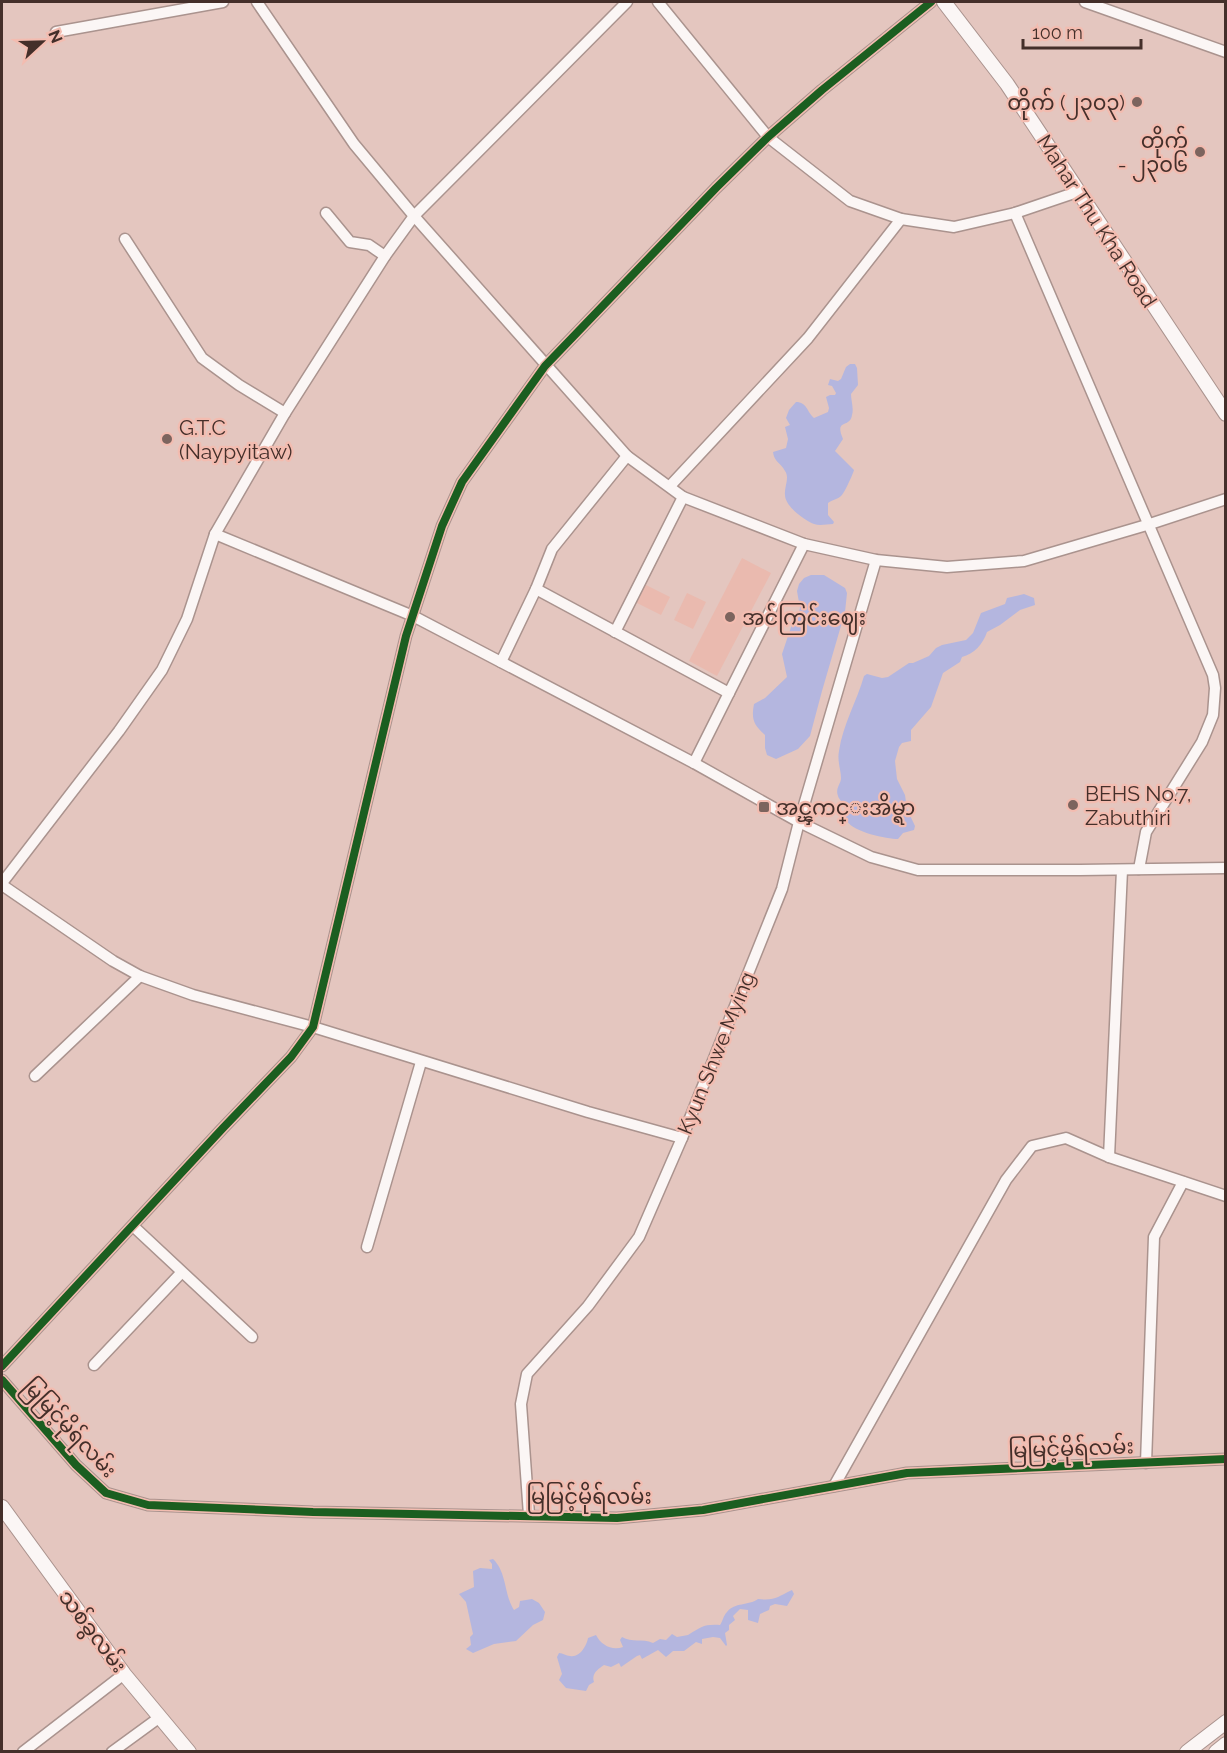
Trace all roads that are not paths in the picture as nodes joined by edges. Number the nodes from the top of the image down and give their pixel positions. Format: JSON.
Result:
{"nodes":[{"id":1,"x":223,"y":2,"type":"edge"},
{"id":2,"x":257,"y":2,"type":"edge"},
{"id":3,"x":627,"y":2,"type":"edge"},
{"id":4,"x":658,"y":2,"type":"edge"},
{"id":5,"x":931,"y":2,"type":"edge"},
{"id":6,"x":944,"y":2,"type":"edge"},
{"id":7,"x":1085,"y":2,"type":"edge"},
{"id":8,"x":56,"y":32,"type":"dead end"},
{"id":9,"x":1226,"y":52,"type":"edge"},
{"id":10,"x":768,"y":137,"type":"junction"},
{"id":11,"x":1077,"y":192,"type":"junction"},
{"id":12,"x":326,"y":213,"type":"dead end"},
{"id":13,"x":1015,"y":213,"type":"junction"},
{"id":14,"x":414,"y":216,"type":"junction"},
{"id":15,"x":901,"y":219,"type":"junction"},
{"id":16,"x":125,"y":239,"type":"dead end"},
{"id":17,"x":385,"y":256,"type":"junction"},
{"id":18,"x":545,"y":366,"type":"junction"},
{"id":19,"x":285,"y":413,"type":"junction"},
{"id":20,"x":1226,"y":414,"type":"edge"},
{"id":21,"x":627,"y":456,"type":"junction"},
{"id":22,"x":670,"y":486,"type":"junction"},
{"id":23,"x":683,"y":497,"type":"junction"},
{"id":24,"x":1226,"y":499,"type":"edge"},
{"id":25,"x":1150,"y":524,"type":"junction"},
{"id":26,"x":214,"y":534,"type":"junction"},
{"id":27,"x":804,"y":544,"type":"junction"},
{"id":28,"x":876,"y":560,"type":"junction"},
{"id":29,"x":536,"y":589,"type":"junction"},
{"id":30,"x":413,"y":616,"type":"junction"},
{"id":31,"x":615,"y":632,"type":"junction"},
{"id":32,"x":501,"y":662,"type":"junction"},
{"id":33,"x":729,"y":693,"type":"junction"},
{"id":34,"x":694,"y":763,"type":"junction"},
{"id":35,"x":799,"y":822,"type":"junction"},
{"id":36,"x":1226,"y":868,"type":"edge"},
{"id":37,"x":1139,"y":869,"type":"junction"},
{"id":38,"x":1122,"y":870,"type":"junction"},
{"id":39,"x":2,"y":884,"type":"edge"},
{"id":40,"x":140,"y":976,"type":"junction"},
{"id":41,"x":313,"y":1027,"type":"junction"},
{"id":42,"x":422,"y":1062,"type":"junction"},
{"id":43,"x":35,"y":1076,"type":"dead end"},
{"id":44,"x":682,"y":1138,"type":"junction"},
{"id":45,"x":1109,"y":1157,"type":"junction"},
{"id":46,"x":1183,"y":1182,"type":"junction"},
{"id":47,"x":1226,"y":1196,"type":"edge"},
{"id":48,"x":133,"y":1226,"type":"junction"},
{"id":49,"x":367,"y":1247,"type":"dead end"},
{"id":50,"x":181,"y":1273,"type":"junction"},
{"id":51,"x":252,"y":1337,"type":"dead end"},
{"id":52,"x":94,"y":1365,"type":"dead end"},
{"id":53,"x":2,"y":1366,"type":"edge"},
{"id":54,"x":2,"y":1380,"type":"edge"},
{"id":55,"x":1226,"y":1459,"type":"edge"},
{"id":56,"x":1146,"y":1463,"type":"junction"},
{"id":57,"x":834,"y":1486,"type":"junction"},
{"id":58,"x":2,"y":1507,"type":"edge"},
{"id":59,"x":529,"y":1515,"type":"junction"},
{"id":60,"x":124,"y":1674,"type":"junction"},
{"id":61,"x":160,"y":1717,"type":"junction"},
{"id":62,"x":1226,"y":1722,"type":"edge"},
{"id":63,"x":1226,"y":1744,"type":"edge"},
{"id":64,"x":22,"y":1752,"type":"edge"},
{"id":65,"x":112,"y":1752,"type":"edge"},
{"id":66,"x":189,"y":1752,"type":"edge"},
{"id":67,"x":1187,"y":1752,"type":"edge"},
{"id":68,"x":1216,"y":1752,"type":"edge"}],
"edges":[{"from":1,"to":8,"type":"street"},
{"from":2,"to":14,"type":"street"},
{"from":3,"to":14,"type":"street"},
{"from":4,"to":10,"type":"street"},
{"from":5,"to":10,"type":"street"},
{"from":6,"to":11,"type":"main road","name":"Mahar Thu Kha Road"},
{"from":7,"to":9,"type":"street"},
{"from":10,"to":15,"type":"street"},
{"from":10,"to":18,"type":"street"},
{"from":11,"to":13,"type":"street"},
{"from":11,"to":20,"type":"main road","name":"Mahar Thu Kha Road"},
{"from":12,"to":17,"type":"street"},
{"from":13,"to":15,"type":"street"},
{"from":13,"to":25,"type":"street"},
{"from":14,"to":17,"type":"street"},
{"from":14,"to":18,"type":"street"},
{"from":15,"to":22,"type":"street"},
{"from":16,"to":19,"type":"street"},
{"from":17,"to":19,"type":"street"},
{"from":18,"to":21,"type":"street"},
{"from":18,"to":30,"type":"street"},
{"from":19,"to":26,"type":"street"},
{"from":21,"to":22,"type":"street"},
{"from":21,"to":29,"type":"street"},
{"from":22,"to":23,"type":"street"},
{"from":23,"to":27,"type":"street"},
{"from":23,"to":31,"type":"street"},
{"from":24,"to":25,"type":"street"},
{"from":25,"to":28,"type":"street"},
{"from":25,"to":37,"type":"street"},
{"from":26,"to":30,"type":"street"},
{"from":26,"to":39,"type":"street"},
{"from":27,"to":28,"type":"street"},
{"from":27,"to":33,"type":"street"},
{"from":28,"to":35,"type":"street","name":"Kyun Shwe Mying"},
{"from":29,"to":31,"type":"street"},
{"from":29,"to":32,"type":"street"},
{"from":30,"to":32,"type":"street"},
{"from":30,"to":41,"type":"street"},
{"from":31,"to":33,"type":"street"},
{"from":32,"to":34,"type":"street"},
{"from":33,"to":34,"type":"street"},
{"from":34,"to":35,"type":"street"},
{"from":35,"to":38,"type":"street"},
{"from":35,"to":44,"type":"street","name":"Kyun Shwe Mying"},
{"from":36,"to":37,"type":"street"},
{"from":37,"to":38,"type":"street"},
{"from":38,"to":45,"type":"street"},
{"from":39,"to":40,"type":"street"},
{"from":40,"to":41,"type":"street"},
{"from":40,"to":43,"type":"street"},
{"from":41,"to":42,"type":"street"},
{"from":41,"to":48,"type":"street"},
{"from":42,"to":44,"type":"street"},
{"from":42,"to":49,"type":"street"},
{"from":44,"to":59,"type":"street","name":"Kyun Shwe Mying"},
{"from":45,"to":46,"type":"street"},
{"from":45,"to":57,"type":"street"},
{"from":46,"to":47,"type":"street"},
{"from":46,"to":56,"type":"street"},
{"from":48,"to":50,"type":"street"},
{"from":48,"to":53,"type":"street"},
{"from":50,"to":51,"type":"street"},
{"from":50,"to":52,"type":"street"},
{"from":54,"to":59,"type":"street","name":"မြမြင့်မိုရ်လမ်း"},
{"from":55,"to":56,"type":"street","name":"မြမြင့်မိုရ်လမ်း"},
{"from":56,"to":57,"type":"street","name":"မြမြင့်မိုရ်လမ်း"},
{"from":57,"to":59,"type":"street","name":"မြမြင့်မိုရ်လမ်း"},
{"from":58,"to":60,"type":"main road","name":"သစ်ခွလမ်း"},
{"from":60,"to":61,"type":"main road","name":"သစ်ခွလမ်း"},
{"from":60,"to":64,"type":"street"},
{"from":61,"to":65,"type":"street"},
{"from":61,"to":66,"type":"main road","name":"သစ်ခွလမ်း"},
{"from":62,"to":67,"type":"main road"},
{"from":63,"to":68,"type":"main road"}]}
